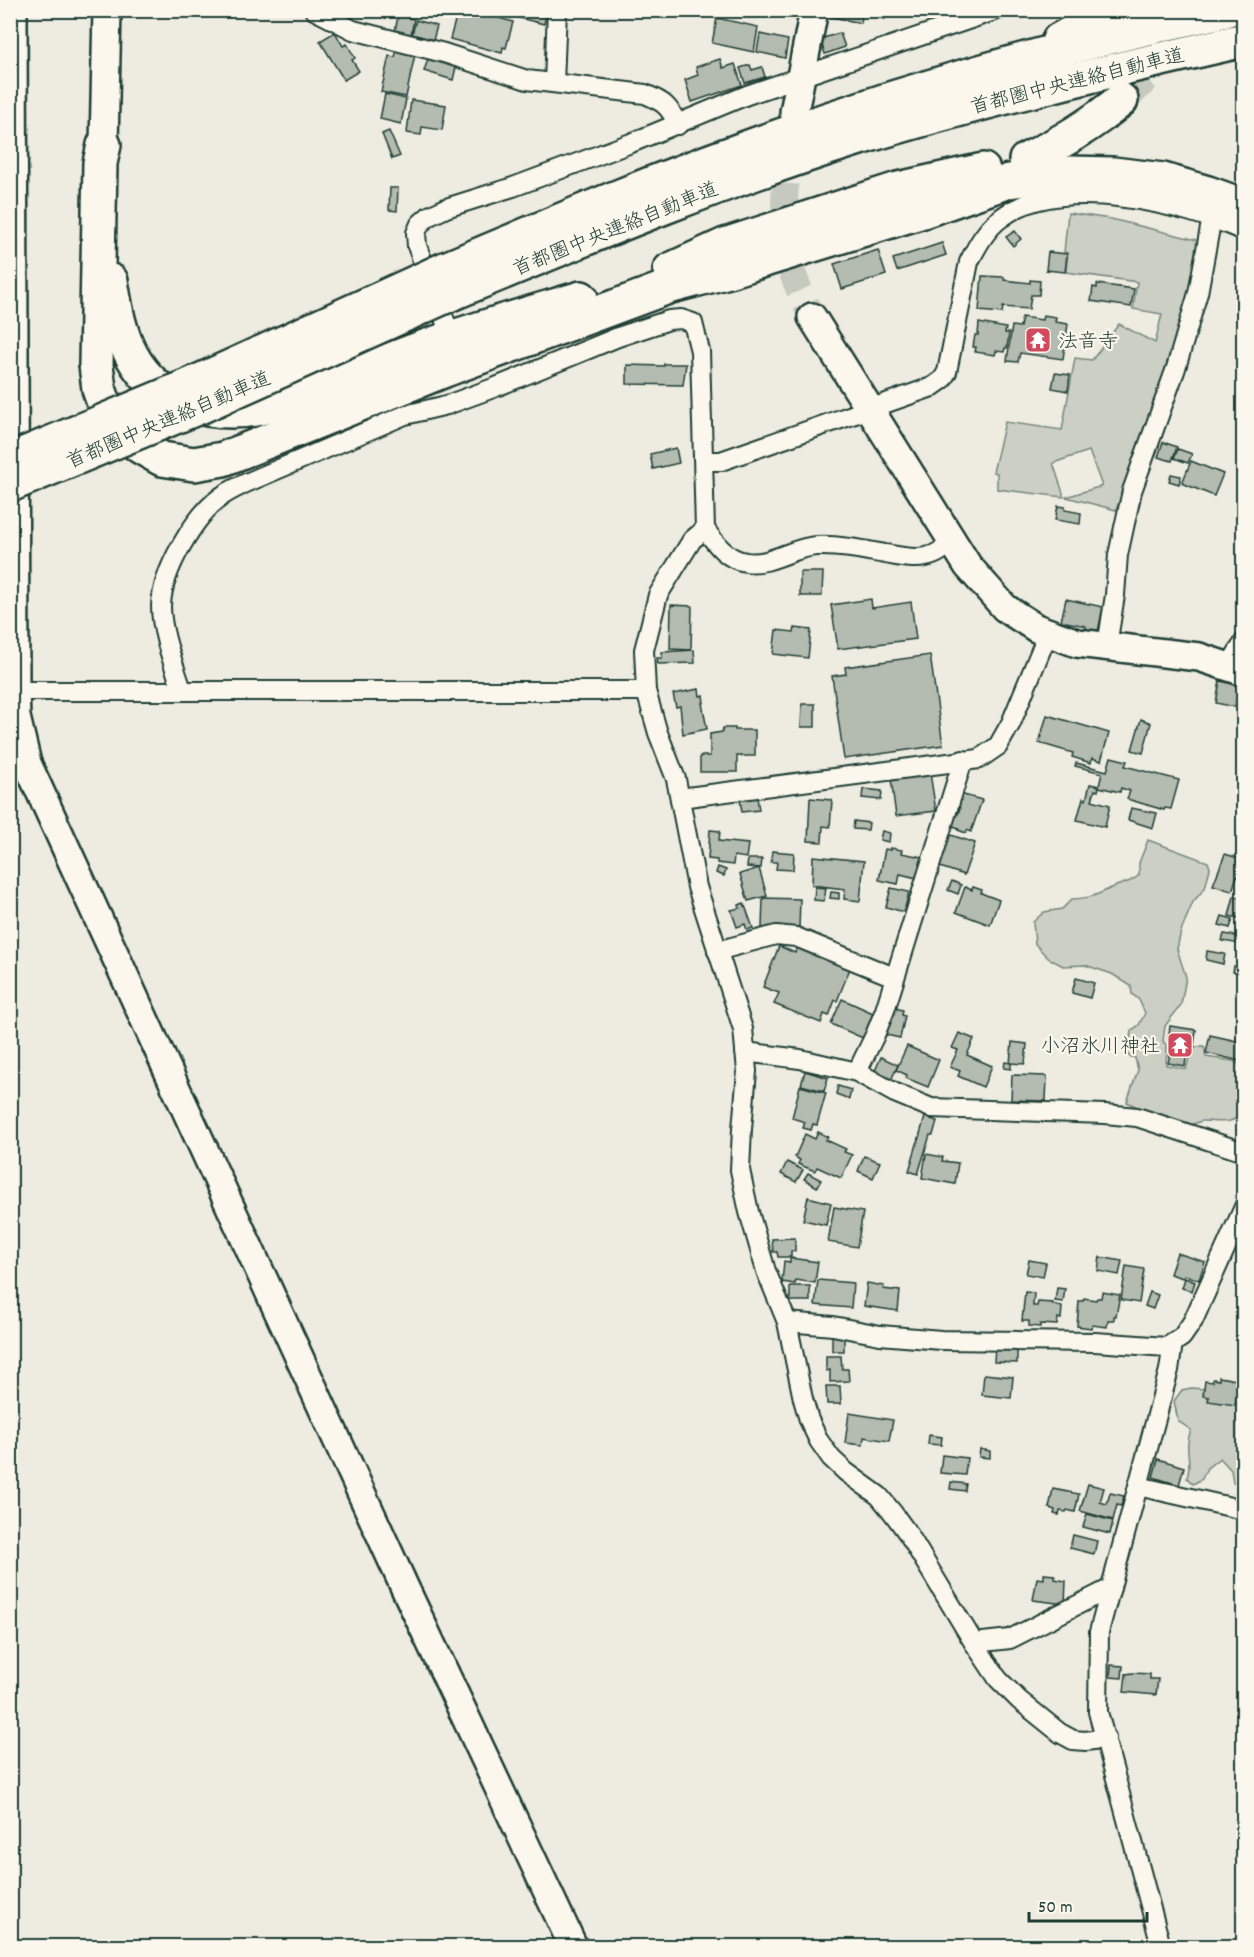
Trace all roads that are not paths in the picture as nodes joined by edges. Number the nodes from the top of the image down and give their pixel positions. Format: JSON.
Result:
{"nodes":[{"id":1,"x":13,"y":10,"type":"edge"},
{"id":2,"x":107,"y":10,"type":"edge"},
{"id":3,"x":314,"y":10,"type":"edge"},
{"id":4,"x":557,"y":10,"type":"edge"},
{"id":5,"x":814,"y":10,"type":"edge"},
{"id":6,"x":997,"y":10,"type":"edge"},
{"id":7,"x":1116,"y":10,"type":"edge"},
{"id":8,"x":1226,"y":10,"type":"edge"},
{"id":9,"x":1244,"y":40,"type":"edge"},
{"id":10,"x":1027,"y":59,"type":"junction"},
{"id":11,"x":800,"y":77,"type":"junction"},
{"id":12,"x":554,"y":83,"type":"junction"},
{"id":13,"x":1121,"y":100,"type":"tunnel mouth"},
{"id":14,"x":794,"y":112,"type":"tunnel mouth"},
{"id":15,"x":678,"y":124,"type":"junction"},
{"id":16,"x":104,"y":145,"type":"junction"},
{"id":17,"x":1026,"y":160,"type":"junction"},
{"id":18,"x":1244,"y":192,"type":"edge"},
{"id":19,"x":1244,"y":206,"type":"edge"},
{"id":20,"x":1212,"y":217,"type":"junction"},
{"id":21,"x":1244,"y":231,"type":"edge"},
{"id":22,"x":449,"y":281,"type":"junction"},
{"id":23,"x":812,"y":317,"type":"tunnel mouth"},
{"id":24,"x":447,"y":326,"type":"dead end"},
{"id":25,"x":870,"y":410,"type":"junction"},
{"id":26,"x":10,"y":460,"type":"edge"},
{"id":27,"x":704,"y":461,"type":"junction"},
{"id":28,"x":10,"y":485,"type":"edge"},
{"id":29,"x":705,"y":529,"type":"junction"},
{"id":30,"x":953,"y":541,"type":"junction"},
{"id":31,"x":1048,"y":633,"type":"junction"},
{"id":32,"x":1244,"y":642,"type":"edge"},
{"id":33,"x":1107,"y":646,"type":"junction"},
{"id":34,"x":1236,"y":669,"type":"edge"},
{"id":35,"x":182,"y":690,"type":"junction"},
{"id":36,"x":646,"y":691,"type":"junction"},
{"id":37,"x":15,"y":692,"type":"junction"},
{"id":38,"x":963,"y":760,"type":"junction"},
{"id":39,"x":680,"y":798,"type":"junction"},
{"id":40,"x":717,"y":951,"type":"junction"},
{"id":41,"x":894,"y":977,"type":"junction"},
{"id":42,"x":745,"y":1052,"type":"junction"},
{"id":43,"x":857,"y":1072,"type":"junction"},
{"id":44,"x":1244,"y":1152,"type":"edge"},
{"id":45,"x":1244,"y":1207,"type":"edge"},
{"id":46,"x":787,"y":1322,"type":"junction"},
{"id":47,"x":1173,"y":1343,"type":"junction"},
{"id":48,"x":1138,"y":1486,"type":"junction"},
{"id":49,"x":1244,"y":1510,"type":"edge"},
{"id":50,"x":1110,"y":1588,"type":"junction"},
{"id":51,"x":974,"y":1643,"type":"junction"},
{"id":52,"x":1106,"y":1738,"type":"junction"},
{"id":53,"x":573,"y":1947,"type":"edge"},
{"id":54,"x":1161,"y":1947,"type":"edge"}],
"edges":[{"from":1,"to":37,"type":"street"},
{"from":2,"to":16,"type":"street"},
{"from":3,"to":12,"type":"street"},
{"from":4,"to":12,"type":"street"},
{"from":5,"to":11,"type":"street"},
{"from":6,"to":11,"type":"street"},
{"from":7,"to":10,"type":"highway"},
{"from":8,"to":10,"type":"highway","name":"首都圏中央連絡自動車道"},
{"from":9,"to":22,"type":"highway","name":"首都圏中央連絡自動車道"},
{"from":10,"to":22,"type":"highway","name":"首都圏中央連絡自動車道"},
{"from":11,"to":14,"type":"street"},
{"from":11,"to":15,"type":"street"},
{"from":12,"to":15,"type":"street"},
{"from":13,"to":17,"type":"highway"},
{"from":15,"to":24,"type":"street"},
{"from":16,"to":17,"type":"highway"},
{"from":16,"to":19,"type":"highway"},
{"from":17,"to":18,"type":"highway"},
{"from":20,"to":21,"type":"street"},
{"from":20,"to":25,"type":"street"},
{"from":20,"to":33,"type":"street"},
{"from":22,"to":26,"type":"highway","name":"首都圏中央連絡自動車道","bridge":true},
{"from":22,"to":28,"type":"highway","name":"首都圏中央連絡自動車道","bridge":true},
{"from":23,"to":25,"type":"street"},
{"from":25,"to":27,"type":"street"},
{"from":25,"to":30,"type":"street"},
{"from":27,"to":29,"type":"street"},
{"from":27,"to":35,"type":"street"},
{"from":29,"to":30,"type":"street"},
{"from":29,"to":36,"type":"street"},
{"from":30,"to":31,"type":"street"},
{"from":31,"to":33,"type":"street"},
{"from":31,"to":38,"type":"street"},
{"from":32,"to":34,"type":"street"},
{"from":33,"to":34,"type":"street"},
{"from":35,"to":36,"type":"street"},
{"from":35,"to":37,"type":"street"},
{"from":36,"to":39,"type":"street"},
{"from":37,"to":53,"type":"street"},
{"from":38,"to":39,"type":"street"},
{"from":38,"to":41,"type":"street"},
{"from":39,"to":40,"type":"street"},
{"from":40,"to":41,"type":"street"},
{"from":40,"to":42,"type":"street"},
{"from":41,"to":43,"type":"street"},
{"from":42,"to":43,"type":"street"},
{"from":42,"to":46,"type":"street"},
{"from":43,"to":44,"type":"street"},
{"from":45,"to":47,"type":"street"},
{"from":46,"to":47,"type":"street"},
{"from":46,"to":51,"type":"street"},
{"from":47,"to":48,"type":"street"},
{"from":48,"to":49,"type":"street"},
{"from":48,"to":50,"type":"street"},
{"from":50,"to":51,"type":"street"},
{"from":50,"to":52,"type":"street"},
{"from":51,"to":52,"type":"street"},
{"from":52,"to":54,"type":"street"}]}
